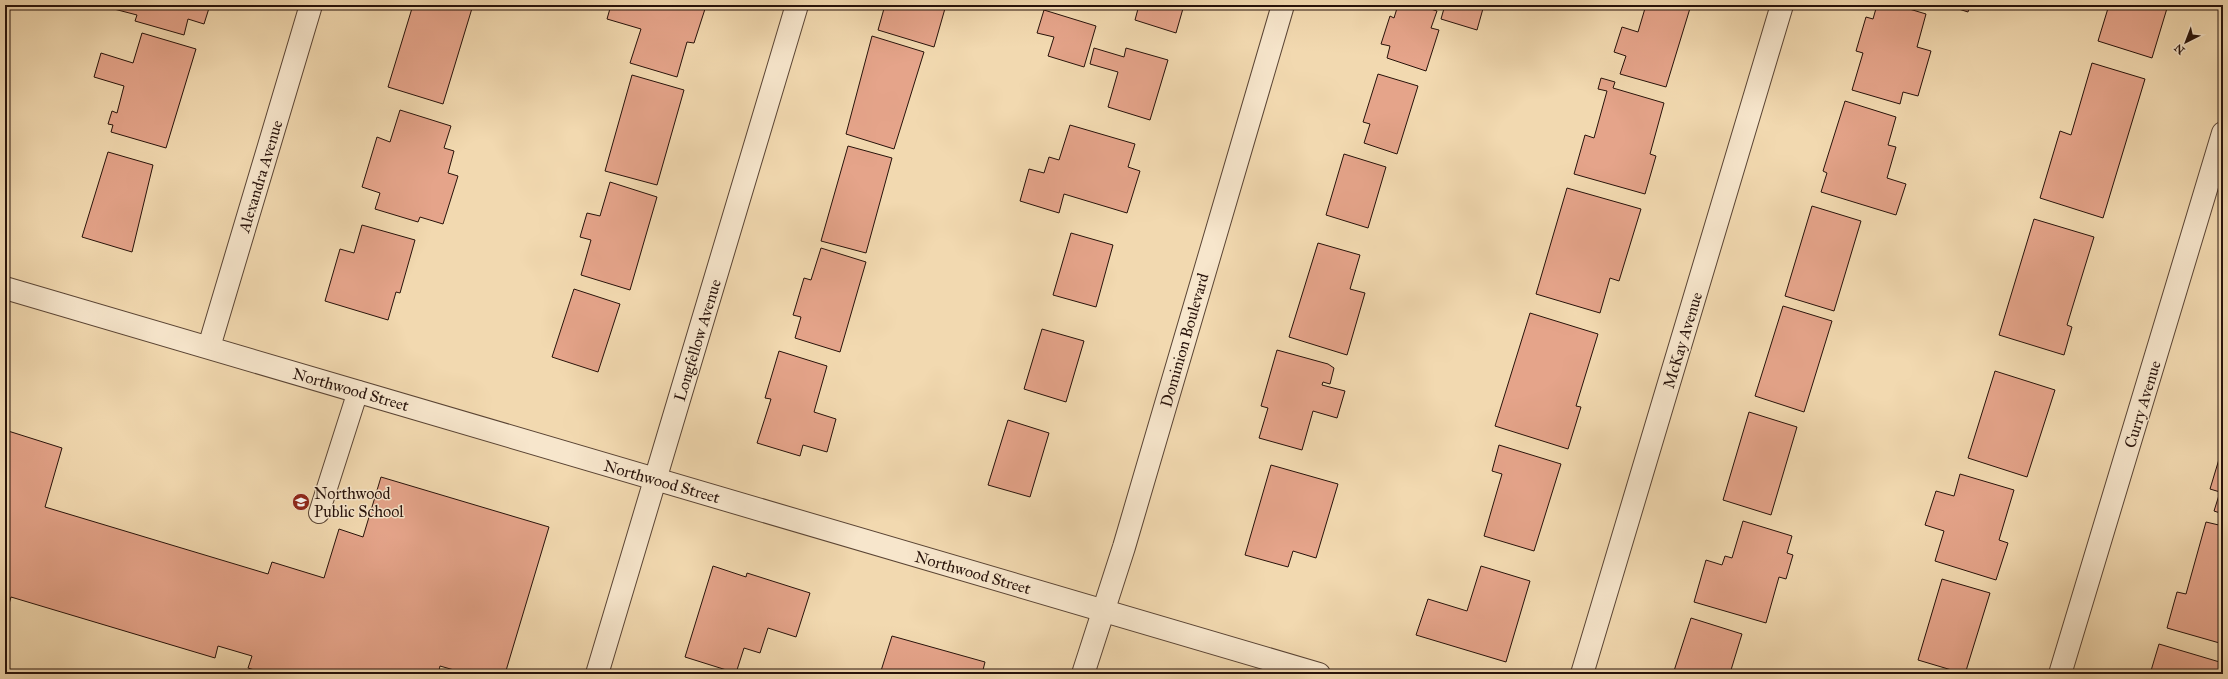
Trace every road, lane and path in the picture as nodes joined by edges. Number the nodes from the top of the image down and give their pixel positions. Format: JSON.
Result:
{"nodes":[{"id":1,"x":311,"y":5,"type":"edge"},
{"id":2,"x":797,"y":5,"type":"edge"},
{"id":3,"x":1283,"y":5,"type":"edge"},
{"id":4,"x":1782,"y":5,"type":"edge"},
{"id":5,"x":2223,"y":133,"type":"edge"},
{"id":6,"x":5,"y":288,"type":"edge"},
{"id":7,"x":208,"y":347,"type":"junction"},
{"id":8,"x":358,"y":391,"type":"junction"},
{"id":9,"x":656,"y":479,"type":"junction"},
{"id":10,"x":319,"y":513,"type":"dead end"},
{"id":11,"x":1105,"y":610,"type":"junction"},
{"id":12,"x":597,"y":674,"type":"edge"},
{"id":13,"x":1083,"y":674,"type":"edge"},
{"id":14,"x":1316,"y":674,"type":"edge"},
{"id":15,"x":1582,"y":674,"type":"edge"},
{"id":16,"x":2060,"y":674,"type":"edge"}],
"edges":[{"from":1,"to":7,"type":"street","name":"Alexandra Avenue"},
{"from":2,"to":9,"type":"street","name":"Longfellow Avenue"},
{"from":3,"to":11,"type":"street","name":"Dominion Boulevard"},
{"from":4,"to":15,"type":"street","name":"McKay Avenue"},
{"from":5,"to":16,"type":"street","name":"Curry Avenue"},
{"from":6,"to":7,"type":"street","name":"Northwood Street"},
{"from":7,"to":8,"type":"street","name":"Northwood Street"},
{"from":8,"to":9,"type":"street","name":"Northwood Street"},
{"from":8,"to":10,"type":"lane"},
{"from":9,"to":11,"type":"street","name":"Northwood Street"},
{"from":9,"to":12,"type":"street","name":"Longfellow Avenue"},
{"from":11,"to":13,"type":"street","name":"Dominion Boulevard"},
{"from":11,"to":14,"type":"street","name":"Northwood Street"}]}
